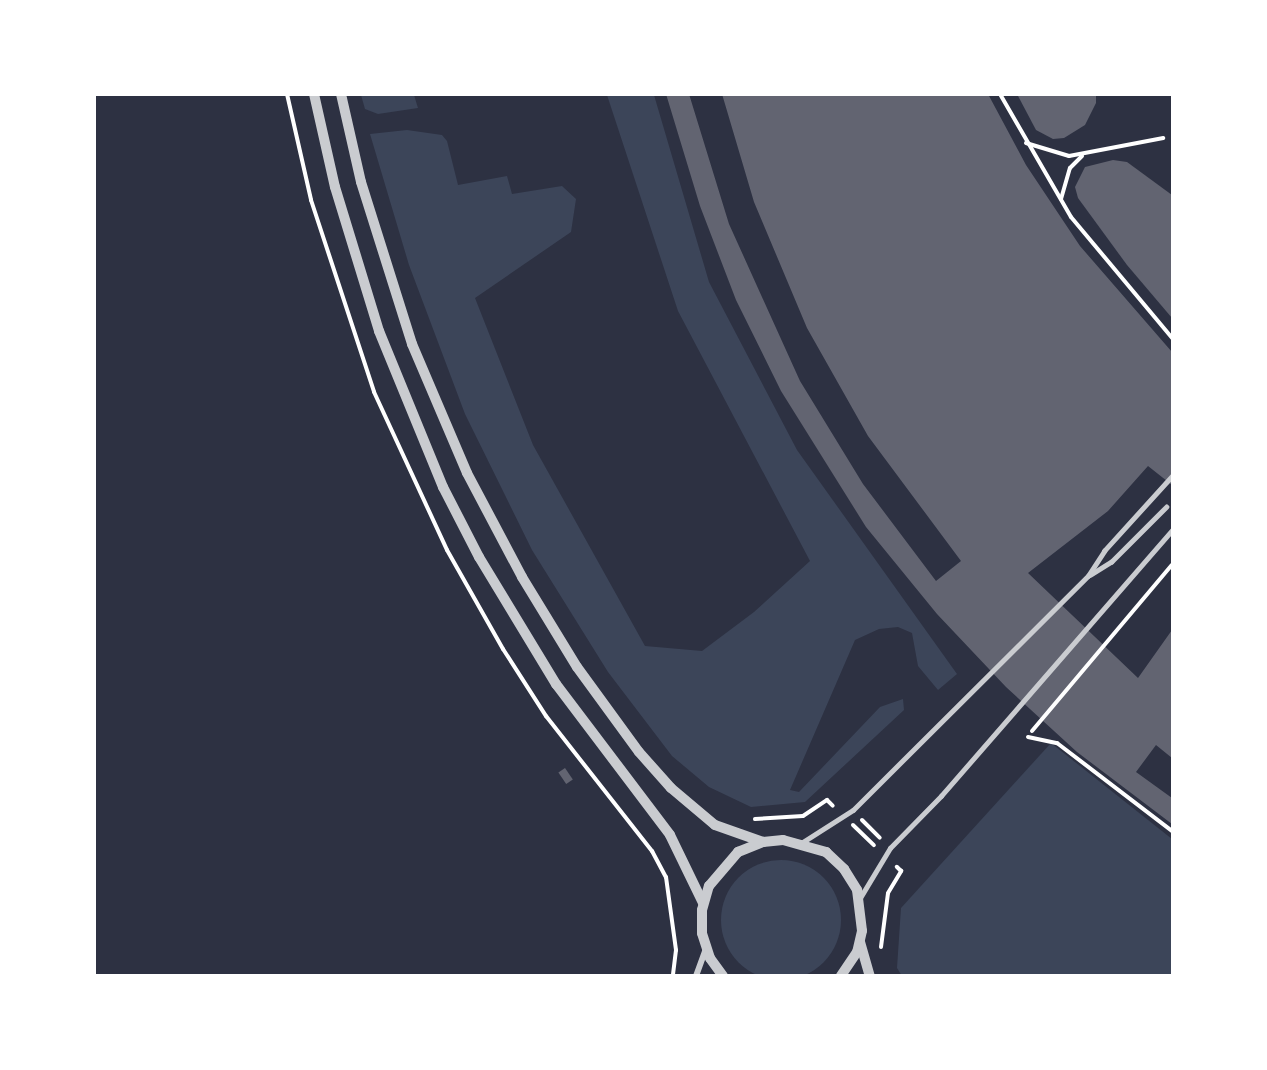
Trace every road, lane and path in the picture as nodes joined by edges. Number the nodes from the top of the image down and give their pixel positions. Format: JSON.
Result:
{"nodes":[{"id":1,"x":314,"y":94,"type":"edge"},
{"id":2,"x":341,"y":94,"type":"edge"},
{"id":3,"x":1000,"y":94,"type":"edge"},
{"id":4,"x":1163,"y":138,"type":"dead end"},
{"id":5,"x":1025,"y":142,"type":"junction"},
{"id":6,"x":1083,"y":155,"type":"junction"},
{"id":7,"x":1060,"y":200,"type":"junction"},
{"id":8,"x":1173,"y":338,"type":"edge"},
{"id":9,"x":1173,"y":476,"type":"edge"},
{"id":10,"x":1166,"y":507,"type":"dead end"},
{"id":11,"x":1173,"y":530,"type":"edge"},
{"id":12,"x":1173,"y":566,"type":"edge"},
{"id":13,"x":1088,"y":576,"type":"junction"},
{"id":14,"x":1032,"y":731,"type":"dead end"},
{"id":15,"x":1028,"y":737,"type":"dead end"},
{"id":16,"x":859,"y":817,"type":"dead end"},
{"id":17,"x":1173,"y":831,"type":"edge"},
{"id":18,"x":881,"y":838,"type":"dead end"},
{"id":19,"x":763,"y":842,"type":"junction"},
{"id":20,"x":803,"y":842,"type":"junction"},
{"id":21,"x":652,"y":851,"type":"dead end"},
{"id":22,"x":860,"y":898,"type":"junction"},
{"id":23,"x":703,"y":903,"type":"junction"},
{"id":24,"x":860,"y":942,"type":"junction"},
{"id":25,"x":706,"y":948,"type":"junction"},
{"id":26,"x":673,"y":975,"type":"edge"},
{"id":27,"x":696,"y":975,"type":"edge"},
{"id":28,"x":723,"y":975,"type":"edge"},
{"id":29,"x":842,"y":975,"type":"edge"},
{"id":30,"x":870,"y":975,"type":"edge"}],
"edges":[{"from":1,"to":23,"type":"street"},
{"from":2,"to":19,"type":"street"},
{"from":3,"to":5,"type":"path"},
{"from":4,"to":6,"type":"path"},
{"from":5,"to":6,"type":"path"},
{"from":5,"to":7,"type":"path"},
{"from":6,"to":7,"type":"path"},
{"from":7,"to":8,"type":"path"},
{"from":9,"to":13,"type":"lane"},
{"from":10,"to":13,"type":"lane"},
{"from":11,"to":22,"type":"lane"},
{"from":12,"to":14,"type":"path"},
{"from":13,"to":20,"type":"lane"},
{"from":15,"to":17,"type":"path"},
{"from":16,"to":18,"type":"path"},
{"from":19,"to":20,"type":"street"},
{"from":19,"to":23,"type":"street"},
{"from":20,"to":22,"type":"street"},
{"from":21,"to":26,"type":"path"},
{"from":22,"to":24,"type":"street"},
{"from":23,"to":25,"type":"street"},
{"from":24,"to":29,"type":"street"},
{"from":24,"to":30,"type":"street"},
{"from":25,"to":27,"type":"street"},
{"from":25,"to":28,"type":"street"}]}
